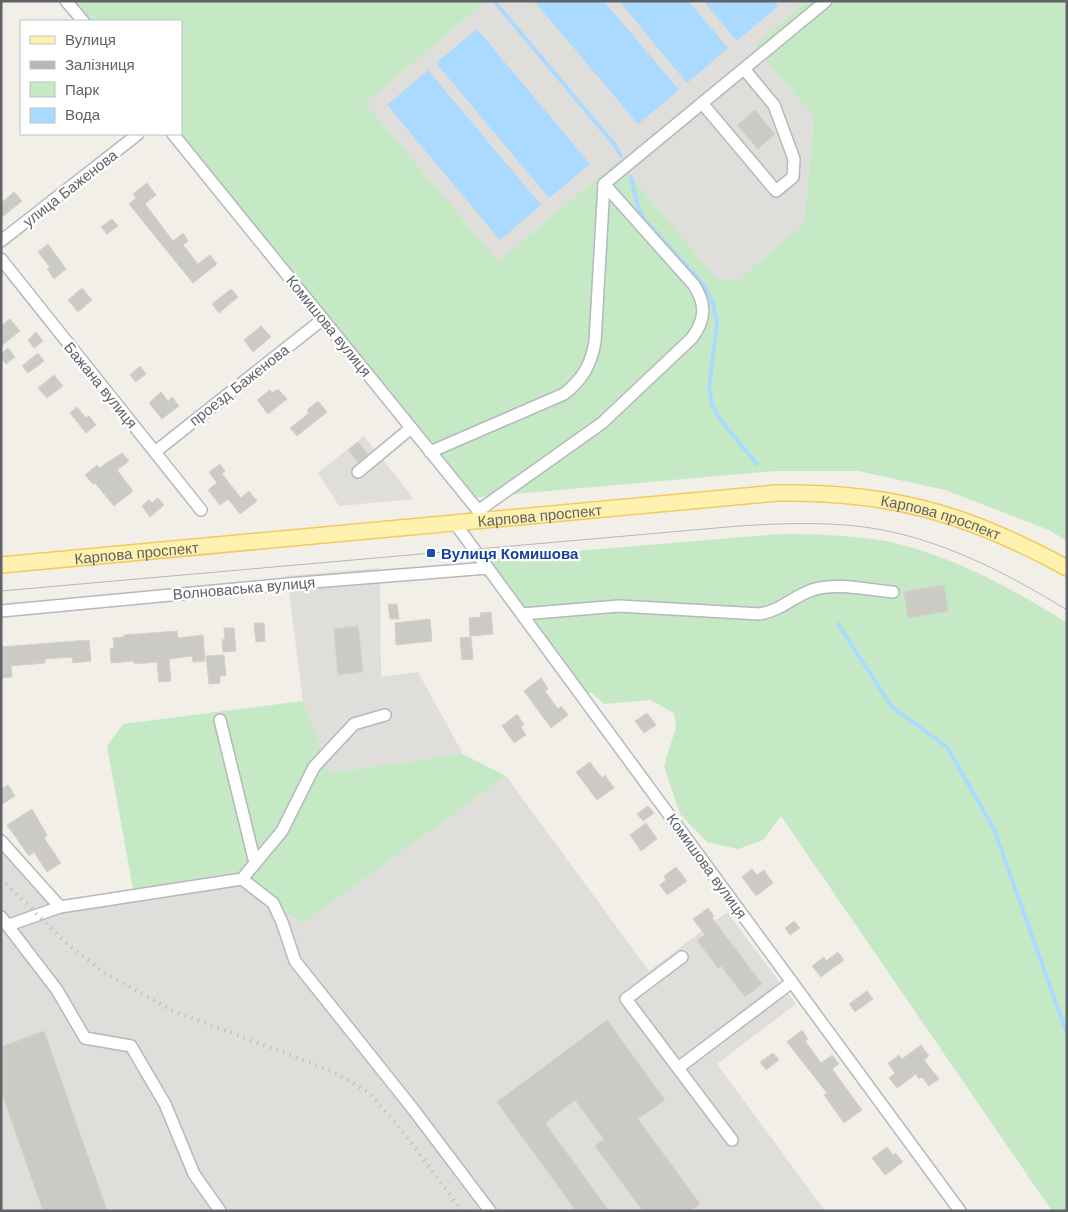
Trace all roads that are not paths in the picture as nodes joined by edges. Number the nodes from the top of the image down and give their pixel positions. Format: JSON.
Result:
{"nodes":[{"id":1,"x":66,"y":1,"type":"edge"},
{"id":2,"x":826,"y":1,"type":"edge"},
{"id":3,"x":82,"y":20,"type":"edge"},
{"id":4,"x":744,"y":69,"type":"junction"},
{"id":5,"x":702,"y":103,"type":"junction"},
{"id":6,"x":137,"y":135,"type":"edge"},
{"id":7,"x":175,"y":135,"type":"edge"},
{"id":8,"x":604,"y":184,"type":"junction"},
{"id":9,"x":1,"y":241,"type":"edge"},
{"id":10,"x":1,"y":260,"type":"edge"},
{"id":11,"x":323,"y":319,"type":"junction"},
{"id":12,"x":412,"y":428,"type":"junction"},
{"id":13,"x":154,"y":452,"type":"junction"},
{"id":14,"x":430,"y":452,"type":"junction"},
{"id":15,"x":358,"y":472,"type":"dead end"},
{"id":16,"x":201,"y":510,"type":"dead end"},
{"id":17,"x":482,"y":515,"type":"junction"},
{"id":18,"x":454,"y":522,"type":"junction"},
{"id":19,"x":1,"y":565,"type":"edge"},
{"id":20,"x":488,"y":568,"type":"junction"},
{"id":21,"x":1067,"y":568,"type":"edge"},
{"id":22,"x":893,"y":592,"type":"dead end"},
{"id":23,"x":1,"y":612,"type":"edge"},
{"id":24,"x":522,"y":614,"type":"junction"},
{"id":25,"x":385,"y":714,"type":"dead end"},
{"id":26,"x":220,"y":720,"type":"dead end"},
{"id":27,"x":1,"y":840,"type":"edge"},
{"id":28,"x":255,"y":863,"type":"junction"},
{"id":29,"x":242,"y":879,"type":"junction"},
{"id":30,"x":60,"y":907,"type":"junction"},
{"id":31,"x":5,"y":921,"type":"edge"},
{"id":32,"x":682,"y":957,"type":"dead end"},
{"id":33,"x":792,"y":982,"type":"junction"},
{"id":34,"x":678,"y":1068,"type":"junction"},
{"id":35,"x":732,"y":1140,"type":"dead end"},
{"id":36,"x":220,"y":1211,"type":"edge"},
{"id":37,"x":490,"y":1211,"type":"edge"},
{"id":38,"x":960,"y":1211,"type":"edge"}],
"edges":[{"from":1,"to":3,"type":"street"},
{"from":2,"to":4,"type":"street"},
{"from":4,"to":5,"type":"street"},
{"from":4,"to":5,"type":"street"},
{"from":5,"to":8,"type":"street"},
{"from":6,"to":9,"type":"street","name":"улица Баженова"},
{"from":7,"to":11,"type":"street","name":"Комишова вулиця"},
{"from":8,"to":14,"type":"street"},
{"from":8,"to":17,"type":"street"},
{"from":10,"to":13,"type":"street","name":"Бажана вулиця"},
{"from":11,"to":12,"type":"street","name":"Комишова вулиця"},
{"from":11,"to":13,"type":"street","name":"проезд Баженова"},
{"from":12,"to":14,"type":"street","name":"Комишова вулиця"},
{"from":12,"to":15,"type":"street"},
{"from":13,"to":16,"type":"street","name":"Бажана вулиця"},
{"from":14,"to":17,"type":"street","name":"Комишова вулиця"},
{"from":17,"to":18,"type":"main road","name":"Карпова проспект"},
{"from":17,"to":21,"type":"main road","name":"Карпова проспект"},
{"from":18,"to":19,"type":"main road","name":"Карпова проспект"},
{"from":18,"to":20,"type":"street","name":"Комишова вулиця"},
{"from":20,"to":23,"type":"street","name":"Волноваська вулиця"},
{"from":20,"to":24,"type":"street","name":"Комишова вулиця"},
{"from":22,"to":24,"type":"street"},
{"from":24,"to":33,"type":"street","name":"Комишова вулиця"},
{"from":25,"to":28,"type":"street"},
{"from":26,"to":28,"type":"street"},
{"from":27,"to":30,"type":"street"},
{"from":28,"to":29,"type":"street"},
{"from":29,"to":30,"type":"street"},
{"from":29,"to":37,"type":"street"},
{"from":30,"to":31,"type":"street"},
{"from":31,"to":36,"type":"street"},
{"from":32,"to":34,"type":"street"},
{"from":33,"to":34,"type":"street"},
{"from":33,"to":38,"type":"street","name":"Комишова вулиця"},
{"from":34,"to":35,"type":"street"}]}
